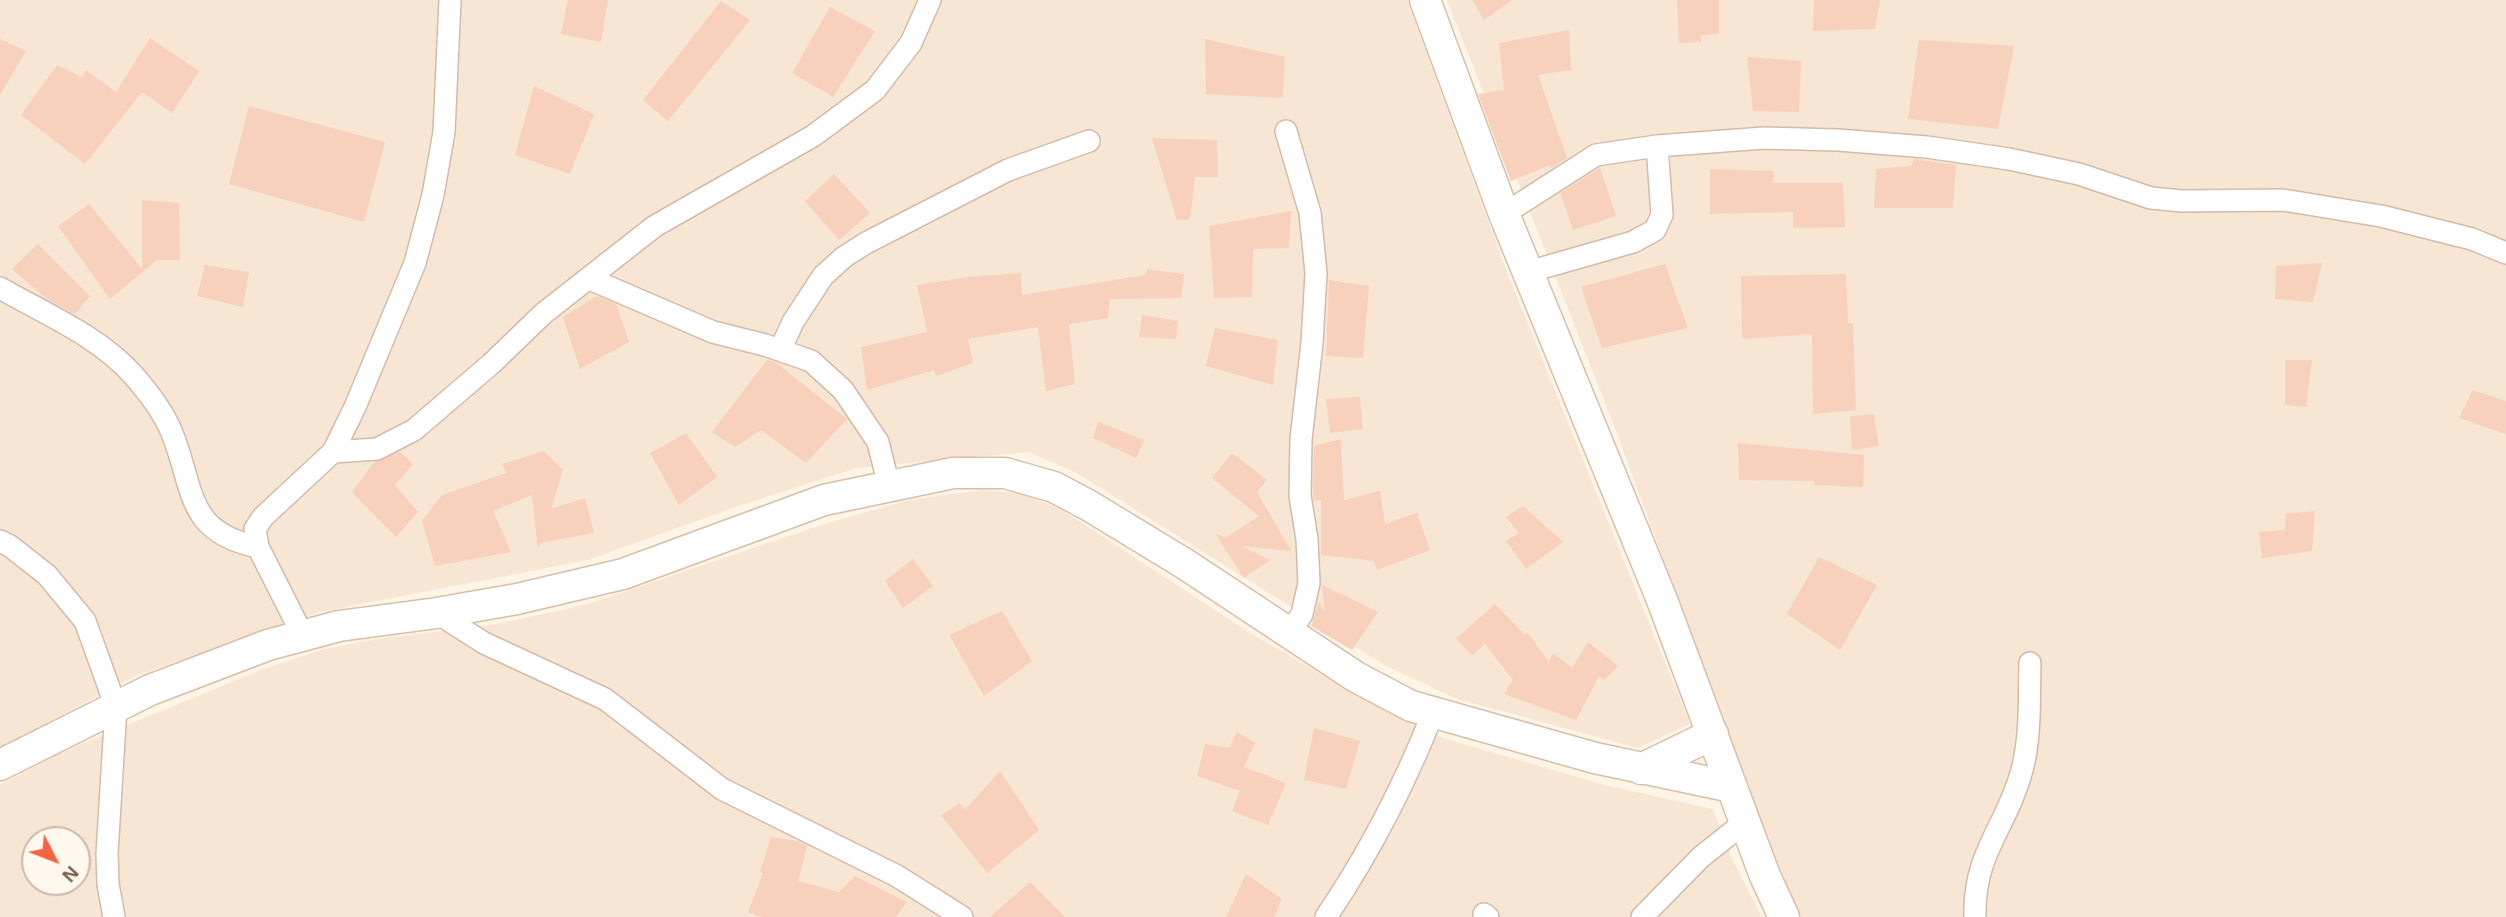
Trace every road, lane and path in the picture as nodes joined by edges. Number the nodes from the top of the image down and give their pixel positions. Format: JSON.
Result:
{"nodes":[{"id":1,"x":450,"y":0,"type":"edge"},
{"id":2,"x":930,"y":0,"type":"edge"},
{"id":3,"x":1425,"y":0,"type":"edge"},
{"id":4,"x":1286,"y":131,"type":"dead end"},
{"id":5,"x":1089,"y":141,"type":"dead end"},
{"id":6,"x":1657,"y":146,"type":"junction"},
{"id":7,"x":1504,"y":214,"type":"junction"},
{"id":8,"x":2506,"y":253,"type":"edge"},
{"id":9,"x":1528,"y":272,"type":"junction"},
{"id":10,"x":590,"y":279,"type":"junction"},
{"id":11,"x":0,"y":288,"type":"edge"},
{"id":12,"x":780,"y":350,"type":"junction"},
{"id":13,"x":333,"y":452,"type":"junction"},
{"id":14,"x":889,"y":486,"type":"junction"},
{"id":15,"x":0,"y":541,"type":"edge"},
{"id":16,"x":258,"y":547,"type":"junction"},
{"id":17,"x":437,"y":613,"type":"junction"},
{"id":18,"x":1289,"y":634,"type":"junction"},
{"id":19,"x":303,"y":636,"type":"junction"},
{"id":20,"x":2030,"y":663,"type":"dead end"},
{"id":21,"x":116,"y":707,"type":"junction"},
{"id":22,"x":1433,"y":713,"type":"junction"},
{"id":23,"x":1713,"y":734,"type":"junction"},
{"id":24,"x":0,"y":765,"type":"edge"},
{"id":25,"x":1641,"y":769,"type":"junction"},
{"id":26,"x":1732,"y":787,"type":"junction"},
{"id":27,"x":1745,"y":822,"type":"junction"},
{"id":28,"x":114,"y":917,"type":"edge"},
{"id":29,"x":962,"y":917,"type":"edge"},
{"id":30,"x":1326,"y":917,"type":"edge"},
{"id":31,"x":1642,"y":917,"type":"edge"},
{"id":32,"x":1784,"y":917,"type":"edge"},
{"id":33,"x":1975,"y":917,"type":"edge"}],
"edges":[{"from":1,"to":13,"type":"street"},
{"from":2,"to":10,"type":"street"},
{"from":3,"to":7,"type":"main road"},
{"from":4,"to":18,"type":"street"},
{"from":5,"to":12,"type":"street"},
{"from":6,"to":7,"type":"street"},
{"from":6,"to":8,"type":"street"},
{"from":6,"to":9,"type":"street"},
{"from":7,"to":9,"type":"main road"},
{"from":9,"to":23,"type":"main road"},
{"from":10,"to":12,"type":"street"},
{"from":10,"to":13,"type":"street"},
{"from":11,"to":16,"type":"street"},
{"from":12,"to":14,"type":"street"},
{"from":13,"to":16,"type":"street"},
{"from":14,"to":17,"type":"main road"},
{"from":14,"to":18,"type":"main road"},
{"from":15,"to":21,"type":"street"},
{"from":16,"to":19,"type":"street"},
{"from":17,"to":19,"type":"main road"},
{"from":17,"to":29,"type":"street"},
{"from":18,"to":22,"type":"main road"},
{"from":19,"to":21,"type":"main road"},
{"from":20,"to":33,"type":"street"},
{"from":21,"to":24,"type":"main road"},
{"from":21,"to":28,"type":"street"},
{"from":22,"to":25,"type":"main road"},
{"from":22,"to":30,"type":"street"},
{"from":23,"to":25,"type":"main road"},
{"from":23,"to":26,"type":"main road"},
{"from":25,"to":26,"type":"main road"},
{"from":26,"to":27,"type":"main road"},
{"from":27,"to":31,"type":"street"},
{"from":27,"to":32,"type":"main road"}]}
